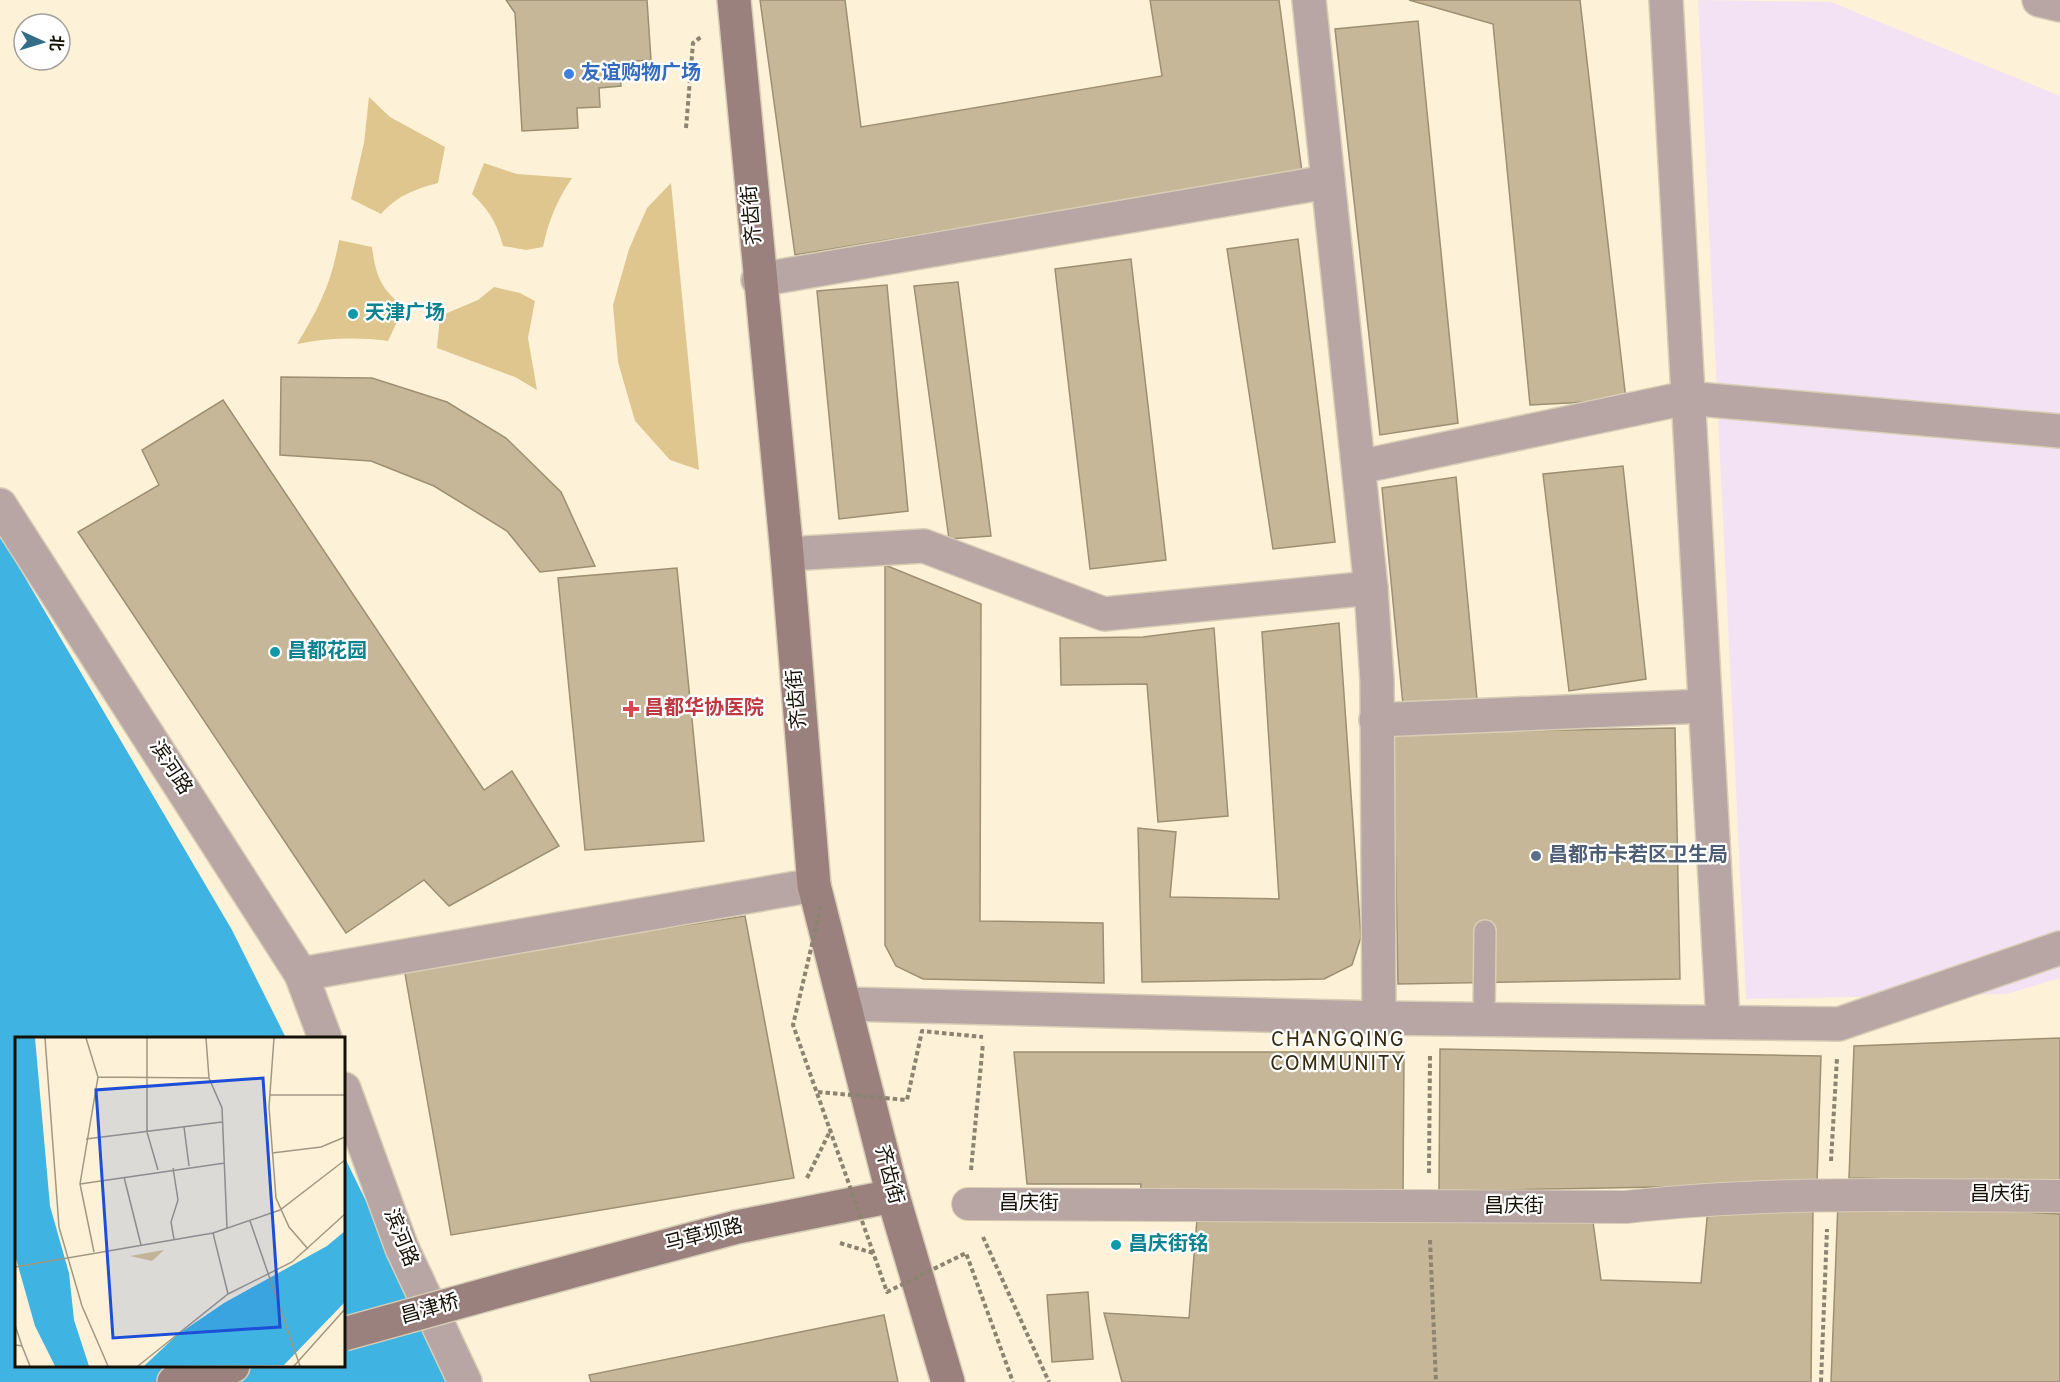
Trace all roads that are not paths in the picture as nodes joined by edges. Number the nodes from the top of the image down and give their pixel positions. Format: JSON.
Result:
{"nodes":[{"id":1,"x":1309,"y":0,"type":"edge"},
{"id":2,"x":1666,"y":0,"type":"edge"},
{"id":3,"x":2039,"y":0,"type":"edge"},
{"id":4,"x":734,"y":5,"type":"edge"},
{"id":5,"x":2060,"y":5,"type":"edge"},
{"id":6,"x":1327,"y":182,"type":"junction"},
{"id":7,"x":759,"y":280,"type":"junction"},
{"id":8,"x":1686,"y":398,"type":"junction"},
{"id":9,"x":2060,"y":431,"type":"edge"},
{"id":10,"x":1359,"y":467,"type":"junction"},
{"id":11,"x":0,"y":505,"type":"edge"},
{"id":12,"x":787,"y":554,"type":"junction"},
{"id":13,"x":1371,"y":588,"type":"junction"},
{"id":14,"x":1704,"y":706,"type":"junction"},
{"id":15,"x":1376,"y":720,"type":"junction"},
{"id":16,"x":817,"y":895,"type":"junction"},
{"id":17,"x":1485,"y":931,"type":"dead end"},
{"id":18,"x":2060,"y":948,"type":"edge"},
{"id":19,"x":301,"y":974,"type":"junction"},
{"id":20,"x":845,"y":1004,"type":"junction"},
{"id":21,"x":1379,"y":1018,"type":"junction"},
{"id":22,"x":1484,"y":1018,"type":"junction"},
{"id":23,"x":1723,"y":1021,"type":"junction"},
{"id":24,"x":325,"y":1037,"type":"edge"},
{"id":25,"x":345,"y":1092,"type":"edge"},
{"id":26,"x":893,"y":1196,"type":"junction"},
{"id":27,"x":2060,"y":1196,"type":"edge"},
{"id":28,"x":968,"y":1204,"type":"dead end"},
{"id":29,"x":517,"y":1286,"type":"joint"},
{"id":30,"x":345,"y":1334,"type":"edge"},
{"id":31,"x":226,"y":1367,"type":"edge"},
{"id":32,"x":174,"y":1382,"type":"edge"},
{"id":33,"x":465,"y":1382,"type":"edge"},
{"id":34,"x":948,"y":1382,"type":"edge"}],
"edges":[{"from":1,"to":6,"type":"street"},
{"from":2,"to":8,"type":"street"},
{"from":3,"to":5,"type":"street"},
{"from":4,"to":7,"type":"main road","name":"齐齿街"},
{"from":6,"to":7,"type":"street"},
{"from":6,"to":10,"type":"street"},
{"from":7,"to":12,"type":"main road","name":"齐齿街"},
{"from":8,"to":9,"type":"street"},
{"from":8,"to":10,"type":"street"},
{"from":8,"to":14,"type":"street"},
{"from":10,"to":13,"type":"street"},
{"from":11,"to":19,"type":"street","name":"滨河路"},
{"from":12,"to":13,"type":"street"},
{"from":12,"to":16,"type":"main road","name":"齐齿街"},
{"from":13,"to":15,"type":"street"},
{"from":14,"to":15,"type":"street"},
{"from":14,"to":23,"type":"street"},
{"from":15,"to":21,"type":"street"},
{"from":16,"to":19,"type":"street"},
{"from":16,"to":20,"type":"main road","name":"齐齿街"},
{"from":17,"to":22,"type":"lane"},
{"from":18,"to":23,"type":"street"},
{"from":19,"to":24,"type":"street","name":"滨河路"},
{"from":20,"to":21,"type":"street"},
{"from":20,"to":26,"type":"main road","name":"齐齿街"},
{"from":21,"to":22,"type":"street"},
{"from":22,"to":23,"type":"street"},
{"from":25,"to":33,"type":"street","name":"滨河路"},
{"from":26,"to":29,"type":"main road","name":"马草坝路"},
{"from":26,"to":34,"type":"main road","name":"齐齿街"},
{"from":27,"to":28,"type":"street","name":"昌庆街"},
{"from":29,"to":30,"type":"main road","name":"昌津桥","bridge":true},
{"from":31,"to":32,"type":"main road"}]}
